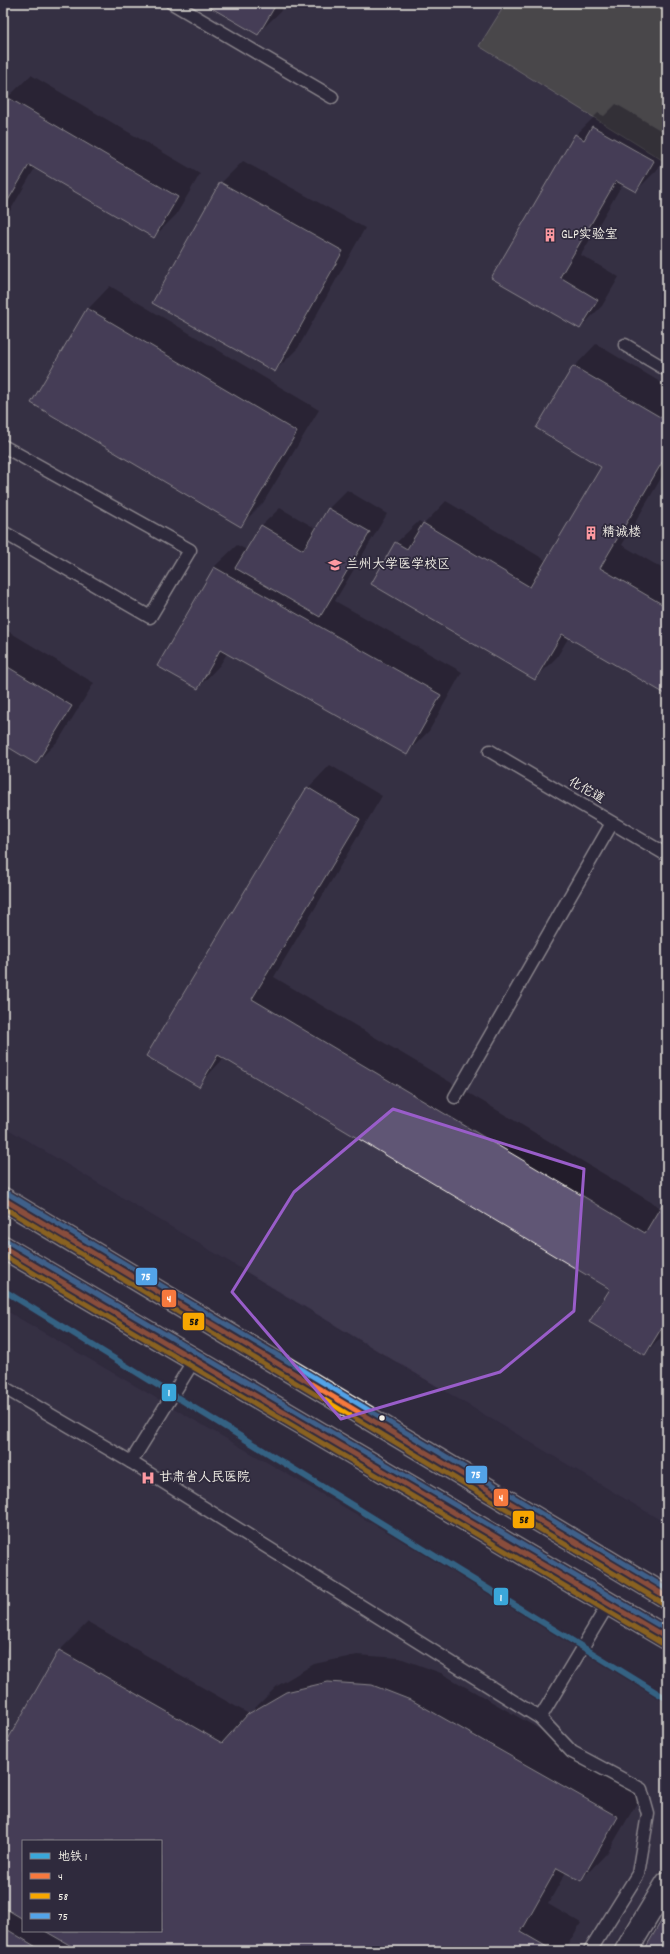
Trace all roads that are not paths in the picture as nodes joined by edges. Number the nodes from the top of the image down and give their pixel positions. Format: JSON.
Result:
{"nodes":[{"id":1,"x":172,"y":3,"type":"edge"},
{"id":2,"x":332,"y":97,"type":"dead end"},
{"id":3,"x":625,"y":345,"type":"dead end"},
{"id":4,"x":667,"y":370,"type":"edge"},
{"id":5,"x":3,"y":446,"type":"edge"},
{"id":6,"x":3,"y":532,"type":"edge"},
{"id":7,"x":490,"y":751,"type":"dead end"},
{"id":8,"x":612,"y":823,"type":"junction"},
{"id":9,"x":667,"y":855,"type":"edge"},
{"id":10,"x":455,"y":1098,"type":"dead end"},
{"id":11,"x":3,"y":1199,"type":"edge"},
{"id":12,"x":3,"y":1247,"type":"edge"},
{"id":13,"x":194,"y":1360,"type":"junction"},
{"id":14,"x":3,"y":1387,"type":"edge"},
{"id":15,"x":131,"y":1462,"type":"junction"},
{"id":16,"x":667,"y":1597,"type":"edge"},
{"id":17,"x":609,"y":1603,"type":"junction"},
{"id":18,"x":667,"y":1638,"type":"edge"},
{"id":19,"x":540,"y":1718,"type":"junction"},
{"id":20,"x":667,"y":1883,"type":"edge"},
{"id":21,"x":590,"y":1951,"type":"edge"},
{"id":22,"x":626,"y":1951,"type":"edge"}],
"edges":[{"from":1,"to":2,"type":"lane"},
{"from":3,"to":4,"type":"lane"},
{"from":5,"to":6,"type":"lane"},
{"from":7,"to":8,"type":"lane","name":"化佗道"},
{"from":8,"to":9,"type":"lane","name":"化佗道"},
{"from":8,"to":10,"type":"lane"},
{"from":11,"to":16,"type":"main road"},
{"from":12,"to":13,"type":"main road"},
{"from":13,"to":15,"type":"lane"},
{"from":13,"to":17,"type":"main road"},
{"from":14,"to":15,"type":"lane"},
{"from":15,"to":19,"type":"lane"},
{"from":17,"to":18,"type":"main road"},
{"from":17,"to":19,"type":"lane"},
{"from":19,"to":21,"type":"lane"},
{"from":20,"to":22,"type":"main road"}]}
